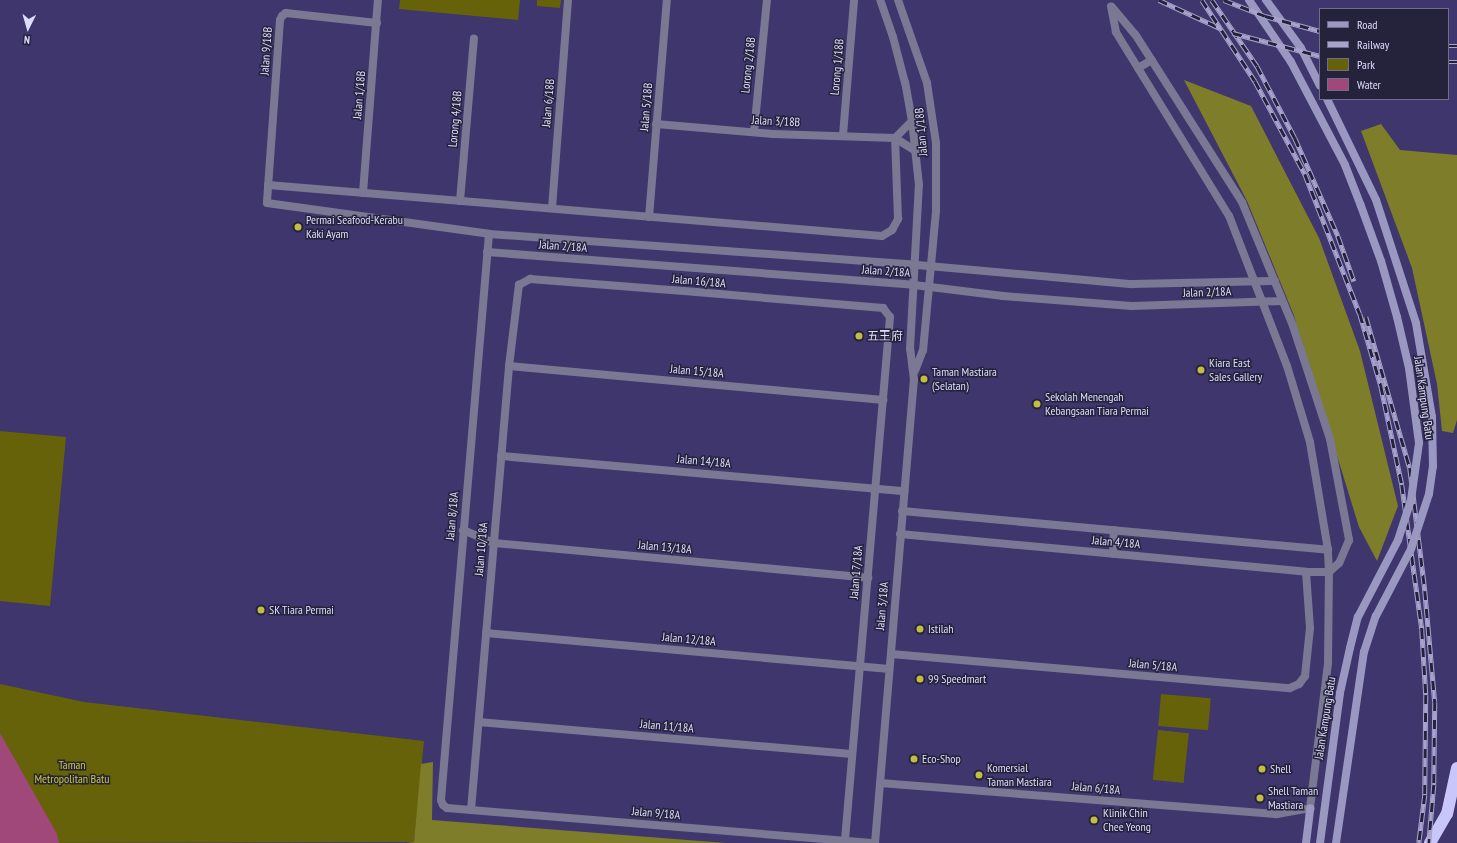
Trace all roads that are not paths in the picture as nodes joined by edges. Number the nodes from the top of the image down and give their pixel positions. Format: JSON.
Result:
{"nodes":[{"id":1,"x":378,"y":0,"type":"edge"},
{"id":2,"x":568,"y":0,"type":"edge"},
{"id":3,"x":667,"y":0,"type":"edge"},
{"id":4,"x":767,"y":0,"type":"edge"},
{"id":5,"x":854,"y":0,"type":"edge"},
{"id":6,"x":880,"y":0,"type":"edge"},
{"id":7,"x":898,"y":0,"type":"edge"},
{"id":8,"x":1249,"y":0,"type":"edge"},
{"id":9,"x":1266,"y":0,"type":"edge"},
{"id":10,"x":377,"y":23,"type":"junction"},
{"id":11,"x":474,"y":39,"type":"dead end"},
{"id":12,"x":1152,"y":60,"type":"junction"},
{"id":13,"x":1138,"y":68,"type":"junction"},
{"id":14,"x":1319,"y":84,"type":"edge"},
{"id":15,"x":1327,"y":100,"type":"edge"},
{"id":16,"x":912,"y":121,"type":"junction"},
{"id":17,"x":656,"y":124,"type":"junction"},
{"id":18,"x":754,"y":132,"type":"junction"},
{"id":19,"x":843,"y":135,"type":"junction"},
{"id":20,"x":895,"y":138,"type":"junction"},
{"id":21,"x":916,"y":151,"type":"junction"},
{"id":22,"x":268,"y":185,"type":"junction"},
{"id":23,"x":363,"y":193,"type":"junction"},
{"id":24,"x":460,"y":201,"type":"junction"},
{"id":25,"x":552,"y":208,"type":"junction"},
{"id":26,"x":649,"y":216,"type":"junction"},
{"id":27,"x":489,"y":234,"type":"junction"},
{"id":28,"x":487,"y":252,"type":"junction"},
{"id":29,"x":916,"y":265,"type":"junction"},
{"id":30,"x":930,"y":266,"type":"junction"},
{"id":31,"x":1255,"y":281,"type":"junction"},
{"id":32,"x":1275,"y":281,"type":"junction"},
{"id":33,"x":914,"y":285,"type":"junction"},
{"id":34,"x":928,"y":286,"type":"junction"},
{"id":35,"x":517,"y":290,"type":"joint"},
{"id":36,"x":1282,"y":301,"type":"junction"},
{"id":37,"x":1264,"y":303,"type":"junction"},
{"id":38,"x":884,"y":308,"type":"joint"},
{"id":39,"x":509,"y":366,"type":"junction"},
{"id":40,"x":914,"y":372,"type":"junction"},
{"id":41,"x":883,"y":400,"type":"junction"},
{"id":42,"x":501,"y":456,"type":"junction"},
{"id":43,"x":875,"y":488,"type":"junction"},
{"id":44,"x":904,"y":491,"type":"junction"},
{"id":45,"x":902,"y":511,"type":"junction"},
{"id":46,"x":463,"y":530,"type":"junction"},
{"id":47,"x":1114,"y":530,"type":"junction"},
{"id":48,"x":900,"y":534,"type":"junction"},
{"id":49,"x":494,"y":544,"type":"junction"},
{"id":50,"x":1328,"y":550,"type":"junction"},
{"id":51,"x":1113,"y":554,"type":"junction"},
{"id":52,"x":1306,"y":572,"type":"junction"},
{"id":53,"x":1329,"y":572,"type":"junction"},
{"id":54,"x":868,"y":578,"type":"junction"},
{"id":55,"x":486,"y":633,"type":"junction"},
{"id":56,"x":891,"y":654,"type":"junction"},
{"id":57,"x":860,"y":666,"type":"junction"},
{"id":58,"x":890,"y":668,"type":"junction"},
{"id":59,"x":479,"y":722,"type":"junction"},
{"id":60,"x":852,"y":754,"type":"junction"},
{"id":61,"x":1457,"y":768,"type":"edge"},
{"id":62,"x":880,"y":783,"type":"junction"},
{"id":63,"x":441,"y":800,"type":"joint"},
{"id":64,"x":1310,"y":808,"type":"junction"},
{"id":65,"x":472,"y":810,"type":"junction"},
{"id":66,"x":845,"y":840,"type":"junction"},
{"id":67,"x":875,"y":843,"type":"edge"},
{"id":68,"x":1306,"y":843,"type":"edge"},
{"id":69,"x":1320,"y":843,"type":"edge"},
{"id":70,"x":1336,"y":843,"type":"edge"},
{"id":71,"x":1430,"y":843,"type":"edge"}],
"edges":[{"from":1,"to":10,"type":"street","name":"Jalan 1/18B"},
{"from":2,"to":25,"type":"street","name":"Jalan 6/18B"},
{"from":3,"to":17,"type":"street","name":"Jalan 5/18B"},
{"from":4,"to":18,"type":"street","name":"Lorong 2/18B"},
{"from":5,"to":19,"type":"street","name":"Lorong 1/18B"},
{"from":6,"to":16,"type":"street","name":"Jalan 1/18B"},
{"from":7,"to":30,"type":"street","name":"Jalan 1/18B"},
{"from":8,"to":69,"type":"street","name":"Jalan Kampung Batu","bridge":true},
{"from":9,"to":14,"type":"street"},
{"from":10,"to":22,"type":"street","name":"Jalan 9/18B"},
{"from":10,"to":23,"type":"street","name":"Jalan 1/18B"},
{"from":11,"to":24,"type":"street","name":"Lorong 4/18B"},
{"from":12,"to":13,"type":"street"},
{"from":12,"to":13,"type":"street"},
{"from":12,"to":32,"type":"street"},
{"from":13,"to":31,"type":"street"},
{"from":15,"to":70,"type":"street","name":"Jalan Kampung Batu","bridge":true},
{"from":16,"to":20,"type":"street"},
{"from":16,"to":21,"type":"street","name":"Jalan 1/18B"},
{"from":17,"to":18,"type":"street","name":"Jalan 3/18B"},
{"from":17,"to":26,"type":"street","name":"Jalan 5/18B"},
{"from":18,"to":19,"type":"street","name":"Jalan 3/18B"},
{"from":19,"to":20,"type":"street","name":"Jalan 3/18B"},
{"from":20,"to":21,"type":"street"},
{"from":20,"to":26,"type":"street"},
{"from":21,"to":29,"type":"street","name":"Jalan 1/18B"},
{"from":22,"to":23,"type":"street"},
{"from":22,"to":27,"type":"street","name":"Jalan 2/18A"},
{"from":23,"to":24,"type":"street"},
{"from":24,"to":25,"type":"street"},
{"from":25,"to":26,"type":"street"},
{"from":27,"to":28,"type":"street","name":"Jalan 8/18A"},
{"from":27,"to":29,"type":"street","name":"Jalan 2/18A"},
{"from":28,"to":33,"type":"street","name":"Jalan 2/18A"},
{"from":28,"to":46,"type":"street","name":"Jalan 8/18A"},
{"from":29,"to":30,"type":"street","name":"Jalan 2/18A"},
{"from":29,"to":33,"type":"street","name":"Jalan 1/18B"},
{"from":30,"to":31,"type":"street","name":"Jalan 2/18A"},
{"from":30,"to":34,"type":"street","name":"Jalan 1/18B"},
{"from":31,"to":32,"type":"street","name":"Jalan 2/18A"},
{"from":31,"to":37,"type":"street"},
{"from":32,"to":36,"type":"street"},
{"from":33,"to":34,"type":"street","name":"Jalan 2/18A"},
{"from":33,"to":40,"type":"street","name":"Jalan 3/18A"},
{"from":34,"to":37,"type":"street","name":"Jalan 2/18A"},
{"from":34,"to":40,"type":"street","name":"Jalan 3/18A"},
{"from":35,"to":38,"type":"street","name":"Jalan 16/18A"},
{"from":35,"to":39,"type":"street","name":"Jalan 10/18A"},
{"from":36,"to":37,"type":"street","name":"Jalan 2/18A"},
{"from":36,"to":53,"type":"street"},
{"from":37,"to":50,"type":"street"},
{"from":38,"to":41,"type":"street","name":"Jalan 17/18A"},
{"from":39,"to":41,"type":"street","name":"Jalan 15/18A"},
{"from":39,"to":42,"type":"street","name":"Jalan 10/18A"},
{"from":40,"to":44,"type":"street","name":"Jalan 3/18A"},
{"from":41,"to":43,"type":"street","name":"Jalan 17/18A"},
{"from":42,"to":43,"type":"street","name":"Jalan 14/18A"},
{"from":42,"to":49,"type":"street","name":"Jalan 10/18A"},
{"from":43,"to":44,"type":"street","name":"Jalan 14/18A"},
{"from":43,"to":54,"type":"street","name":"Jalan 17/18A"},
{"from":44,"to":45,"type":"street","name":"Jalan 3/18A"},
{"from":45,"to":47,"type":"street","name":"Jalan 4/18A"},
{"from":45,"to":48,"type":"street","name":"Jalan 3/18A"},
{"from":46,"to":49,"type":"street","name":"Jalan 13/18A"},
{"from":46,"to":63,"type":"street","name":"Jalan 8/18A"},
{"from":47,"to":50,"type":"street","name":"Jalan 4/18A"},
{"from":47,"to":51,"type":"street"},
{"from":48,"to":51,"type":"street","name":"Jalan 4/18A"},
{"from":48,"to":56,"type":"street","name":"Jalan 3/18A"},
{"from":49,"to":54,"type":"street","name":"Jalan 13/18A"},
{"from":49,"to":55,"type":"street","name":"Jalan 10/18A"},
{"from":50,"to":53,"type":"street"},
{"from":51,"to":52,"type":"street","name":"Jalan 4/18A"},
{"from":52,"to":53,"type":"street","name":"Jalan 4/18A"},
{"from":52,"to":56,"type":"street","name":"Jalan 5/18A"},
{"from":53,"to":64,"type":"street"},
{"from":54,"to":57,"type":"street","name":"Jalan 17/18A"},
{"from":55,"to":57,"type":"street","name":"Jalan 12/18A"},
{"from":55,"to":59,"type":"street","name":"Jalan 10/18A"},
{"from":56,"to":58,"type":"street","name":"Jalan 3/18A"},
{"from":57,"to":58,"type":"street","name":"Jalan 12/18A"},
{"from":57,"to":60,"type":"street","name":"Jalan 17/18A"},
{"from":58,"to":62,"type":"street","name":"Jalan 3/18A"},
{"from":59,"to":60,"type":"street","name":"Jalan 11/18A"},
{"from":59,"to":65,"type":"street","name":"Jalan 10/18A"},
{"from":60,"to":66,"type":"street","name":"Jalan 17/18A"},
{"from":61,"to":71,"type":"highway"},
{"from":62,"to":64,"type":"street","name":"Jalan 6/18A"},
{"from":62,"to":67,"type":"street","name":"Jalan 3/18A"},
{"from":63,"to":65,"type":"street","name":"Jalan 9/18A"},
{"from":64,"to":68,"type":"street"},
{"from":65,"to":66,"type":"street","name":"Jalan 9/18A"},
{"from":66,"to":67,"type":"street","name":"Jalan 9/18A"}]}
